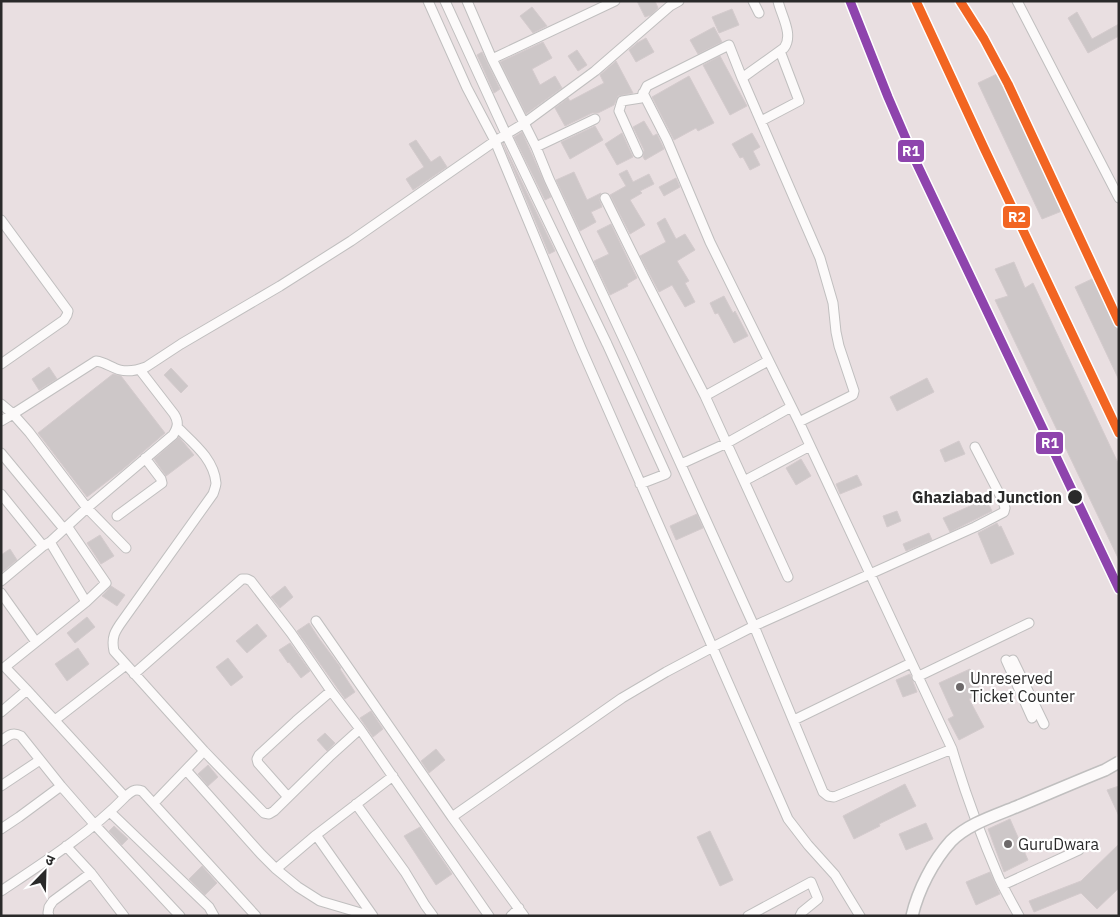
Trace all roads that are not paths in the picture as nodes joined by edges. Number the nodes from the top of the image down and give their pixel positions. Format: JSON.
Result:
{"nodes":[{"id":1,"x":428,"y":1,"type":"edge"},
{"id":2,"x":445,"y":1,"type":"edge"},
{"id":3,"x":466,"y":1,"type":"edge"},
{"id":4,"x":615,"y":1,"type":"edge"},
{"id":5,"x":679,"y":1,"type":"edge"},
{"id":6,"x":753,"y":1,"type":"edge"},
{"id":7,"x":778,"y":1,"type":"edge"},
{"id":8,"x":1017,"y":1,"type":"edge"},
{"id":9,"x":669,"y":4,"type":"edge"},
{"id":10,"x":758,"y":13,"type":"dead end"},
{"id":11,"x":780,"y":51,"type":"junction"},
{"id":12,"x":492,"y":59,"type":"junction"},
{"id":13,"x":742,"y":78,"type":"junction"},
{"id":14,"x":643,"y":93,"type":"junction"},
{"id":15,"x":595,"y":119,"type":"dead end"},
{"id":16,"x":761,"y":121,"type":"junction"},
{"id":17,"x":523,"y":124,"type":"junction"},
{"id":18,"x":506,"y":134,"type":"junction"},
{"id":19,"x":495,"y":141,"type":"junction"},
{"id":20,"x":536,"y":147,"type":"junction"},
{"id":21,"x":638,"y":153,"type":"dead end"},
{"id":22,"x":605,"y":198,"type":"dead end"},
{"id":23,"x":1119,"y":198,"type":"edge"},
{"id":24,"x":1,"y":220,"type":"edge"},
{"id":25,"x":768,"y":361,"type":"junction"},
{"id":26,"x":1,"y":364,"type":"edge"},
{"id":27,"x":140,"y":370,"type":"junction"},
{"id":28,"x":705,"y":396,"type":"junction"},
{"id":29,"x":1,"y":404,"type":"edge"},
{"id":30,"x":791,"y":407,"type":"junction"},
{"id":31,"x":13,"y":414,"type":"junction"},
{"id":32,"x":1,"y":421,"type":"edge"},
{"id":33,"x":799,"y":422,"type":"junction"},
{"id":34,"x":178,"y":428,"type":"junction"},
{"id":35,"x":727,"y":443,"type":"junction"},
{"id":36,"x":810,"y":446,"type":"junction"},
{"id":37,"x":975,"y":447,"type":"dead end"},
{"id":38,"x":1,"y":453,"type":"edge"},
{"id":39,"x":145,"y":458,"type":"junction"},
{"id":40,"x":681,"y":466,"type":"junction"},
{"id":41,"x":666,"y":474,"type":"junction"},
{"id":42,"x":744,"y":481,"type":"junction"},
{"id":43,"x":640,"y":484,"type":"junction"},
{"id":44,"x":1,"y":494,"type":"edge"},
{"id":45,"x":87,"y":508,"type":"junction"},
{"id":46,"x":118,"y":516,"type":"dead end"},
{"id":47,"x":65,"y":528,"type":"junction"},
{"id":48,"x":46,"y":544,"type":"junction"},
{"id":49,"x":126,"y":548,"type":"dead end"},
{"id":50,"x":870,"y":574,"type":"junction"},
{"id":51,"x":788,"y":577,"type":"dead end"},
{"id":52,"x":1,"y":581,"type":"edge"},
{"id":53,"x":1,"y":593,"type":"edge"},
{"id":54,"x":86,"y":602,"type":"junction"},
{"id":55,"x":316,"y":621,"type":"dead end"},
{"id":56,"x":1029,"y":622,"type":"dead end"},
{"id":57,"x":754,"y":626,"type":"junction"},
{"id":58,"x":36,"y":642,"type":"junction"},
{"id":59,"x":713,"y":647,"type":"junction"},
{"id":60,"x":910,"y":663,"type":"junction"},
{"id":61,"x":126,"y":665,"type":"junction"},
{"id":62,"x":2,"y":667,"type":"edge"},
{"id":63,"x":134,"y":674,"type":"junction"},
{"id":64,"x":917,"y":677,"type":"junction"},
{"id":65,"x":28,"y":690,"type":"junction"},
{"id":66,"x":331,"y":691,"type":"junction"},
{"id":67,"x":1,"y":712,"type":"edge"},
{"id":68,"x":1032,"y":718,"type":"dead end"},
{"id":69,"x":55,"y":720,"type":"junction"},
{"id":70,"x":794,"y":720,"type":"junction"},
{"id":71,"x":1044,"y":724,"type":"dead end"},
{"id":72,"x":360,"y":729,"type":"junction"},
{"id":73,"x":1,"y":741,"type":"edge"},
{"id":74,"x":952,"y":749,"type":"junction"},
{"id":75,"x":204,"y":751,"type":"junction"},
{"id":76,"x":40,"y":760,"type":"junction"},
{"id":77,"x":1119,"y":762,"type":"edge"},
{"id":78,"x":186,"y":770,"type":"junction"},
{"id":79,"x":393,"y":776,"type":"junction"},
{"id":80,"x":1,"y":786,"type":"edge"},
{"id":81,"x":61,"y":786,"type":"junction"},
{"id":82,"x":125,"y":797,"type":"junction"},
{"id":83,"x":288,"y":797,"type":"junction"},
{"id":84,"x":154,"y":803,"type":"junction"},
{"id":85,"x":356,"y":804,"type":"junction"},
{"id":86,"x":110,"y":812,"type":"junction"},
{"id":87,"x":452,"y":817,"type":"junction"},
{"id":88,"x":95,"y":825,"type":"junction"},
{"id":89,"x":1,"y":829,"type":"edge"},
{"id":90,"x":316,"y":835,"type":"junction"},
{"id":91,"x":66,"y":846,"type":"junction"},
{"id":92,"x":1078,"y":850,"type":"dead end"},
{"id":93,"x":276,"y":869,"type":"junction"},
{"id":94,"x":91,"y":873,"type":"junction"},
{"id":95,"x":1003,"y":885,"type":"junction"},
{"id":96,"x":1,"y":891,"type":"edge"},
{"id":97,"x":522,"y":912,"type":"edge"},
{"id":98,"x":49,"y":916,"type":"edge"},
{"id":99,"x":124,"y":916,"type":"edge"},
{"id":100,"x":180,"y":916,"type":"edge"},
{"id":101,"x":214,"y":916,"type":"edge"},
{"id":102,"x":256,"y":916,"type":"edge"},
{"id":103,"x":372,"y":916,"type":"edge"},
{"id":104,"x":432,"y":916,"type":"edge"},
{"id":105,"x":489,"y":916,"type":"edge"},
{"id":106,"x":511,"y":916,"type":"edge"},
{"id":107,"x":748,"y":916,"type":"edge"},
{"id":108,"x":800,"y":916,"type":"edge"},
{"id":109,"x":860,"y":916,"type":"edge"},
{"id":110,"x":912,"y":916,"type":"edge"},
{"id":111,"x":1019,"y":916,"type":"edge"}],
"edges":[{"from":1,"to":19,"type":"street"},
{"from":2,"to":18,"type":"street"},
{"from":3,"to":12,"type":"street"},
{"from":4,"to":12,"type":"street"},
{"from":5,"to":9,"type":"street"},
{"from":6,"to":10,"type":"street"},
{"from":7,"to":11,"type":"street"},
{"from":8,"to":23,"type":"street"},
{"from":9,"to":17,"type":"street"},
{"from":11,"to":13,"type":"street"},
{"from":11,"to":16,"type":"street"},
{"from":12,"to":17,"type":"street"},
{"from":13,"to":14,"type":"street"},
{"from":13,"to":16,"type":"street"},
{"from":14,"to":21,"type":"street"},
{"from":14,"to":25,"type":"street"},
{"from":15,"to":20,"type":"street"},
{"from":16,"to":33,"type":"street"},
{"from":17,"to":18,"type":"street"},
{"from":17,"to":20,"type":"street"},
{"from":18,"to":19,"type":"street"},
{"from":18,"to":41,"type":"street"},
{"from":19,"to":27,"type":"street"},
{"from":19,"to":43,"type":"street"},
{"from":20,"to":40,"type":"street"},
{"from":22,"to":28,"type":"street"},
{"from":24,"to":26,"type":"street"},
{"from":25,"to":28,"type":"street"},
{"from":25,"to":30,"type":"street"},
{"from":27,"to":31,"type":"street"},
{"from":27,"to":34,"type":"street"},
{"from":28,"to":35,"type":"street"},
{"from":29,"to":31,"type":"street"},
{"from":30,"to":33,"type":"street"},
{"from":30,"to":35,"type":"street"},
{"from":31,"to":32,"type":"street"},
{"from":31,"to":45,"type":"street"},
{"from":33,"to":36,"type":"street"},
{"from":34,"to":39,"type":"street"},
{"from":34,"to":61,"type":"street"},
{"from":35,"to":40,"type":"street"},
{"from":35,"to":42,"type":"street"},
{"from":36,"to":42,"type":"street"},
{"from":36,"to":50,"type":"street"},
{"from":37,"to":50,"type":"street"},
{"from":38,"to":47,"type":"street"},
{"from":39,"to":45,"type":"street"},
{"from":39,"to":46,"type":"street"},
{"from":40,"to":41,"type":"street"},
{"from":40,"to":57,"type":"street"},
{"from":41,"to":43,"type":"street"},
{"from":42,"to":51,"type":"street"},
{"from":43,"to":59,"type":"street"},
{"from":44,"to":48,"type":"street"},
{"from":45,"to":47,"type":"street"},
{"from":45,"to":49,"type":"street"},
{"from":47,"to":48,"type":"street"},
{"from":47,"to":54,"type":"street"},
{"from":48,"to":52,"type":"street"},
{"from":48,"to":54,"type":"street"},
{"from":50,"to":57,"type":"street"},
{"from":50,"to":60,"type":"street"},
{"from":53,"to":58,"type":"street"},
{"from":54,"to":58,"type":"street"},
{"from":55,"to":87,"type":"street"},
{"from":56,"to":64,"type":"street"},
{"from":57,"to":59,"type":"street"},
{"from":57,"to":70,"type":"street"},
{"from":58,"to":62,"type":"street"},
{"from":59,"to":87,"type":"street"},
{"from":59,"to":109,"type":"street"},
{"from":60,"to":64,"type":"street"},
{"from":60,"to":70,"type":"street"},
{"from":61,"to":63,"type":"street"},
{"from":61,"to":69,"type":"street"},
{"from":62,"to":65,"type":"street"},
{"from":63,"to":66,"type":"street"},
{"from":63,"to":75,"type":"street"},
{"from":64,"to":74,"type":"street"},
{"from":65,"to":67,"type":"street"},
{"from":65,"to":69,"type":"street"},
{"from":66,"to":72,"type":"street"},
{"from":66,"to":83,"type":"street"},
{"from":68,"to":71,"type":"street"},
{"from":69,"to":82,"type":"street"},
{"from":70,"to":74,"type":"street"},
{"from":72,"to":79,"type":"street"},
{"from":72,"to":83,"type":"street"},
{"from":73,"to":76,"type":"street"},
{"from":74,"to":95,"type":"street"},
{"from":75,"to":78,"type":"street"},
{"from":75,"to":83,"type":"street"},
{"from":76,"to":80,"type":"street"},
{"from":76,"to":81,"type":"street"},
{"from":77,"to":110,"type":"street","bridge":true},
{"from":78,"to":84,"type":"street"},
{"from":78,"to":93,"type":"street"},
{"from":79,"to":85,"type":"street"},
{"from":79,"to":105,"type":"street"},
{"from":81,"to":88,"type":"street"},
{"from":81,"to":89,"type":"street"},
{"from":82,"to":84,"type":"street"},
{"from":82,"to":86,"type":"street"},
{"from":84,"to":102,"type":"street"},
{"from":85,"to":90,"type":"street"},
{"from":85,"to":104,"type":"street"},
{"from":86,"to":88,"type":"street"},
{"from":86,"to":101,"type":"street"},
{"from":87,"to":97,"type":"street"},
{"from":88,"to":91,"type":"street"},
{"from":88,"to":100,"type":"street"},
{"from":90,"to":93,"type":"street"},
{"from":90,"to":103,"type":"street"},
{"from":91,"to":94,"type":"street"},
{"from":91,"to":96,"type":"street"},
{"from":92,"to":95,"type":"street"},
{"from":93,"to":103,"type":"street"},
{"from":94,"to":98,"type":"street"},
{"from":94,"to":99,"type":"street"},
{"from":95,"to":111,"type":"street"},
{"from":97,"to":106,"type":"street"},
{"from":107,"to":108,"type":"street"}]}
